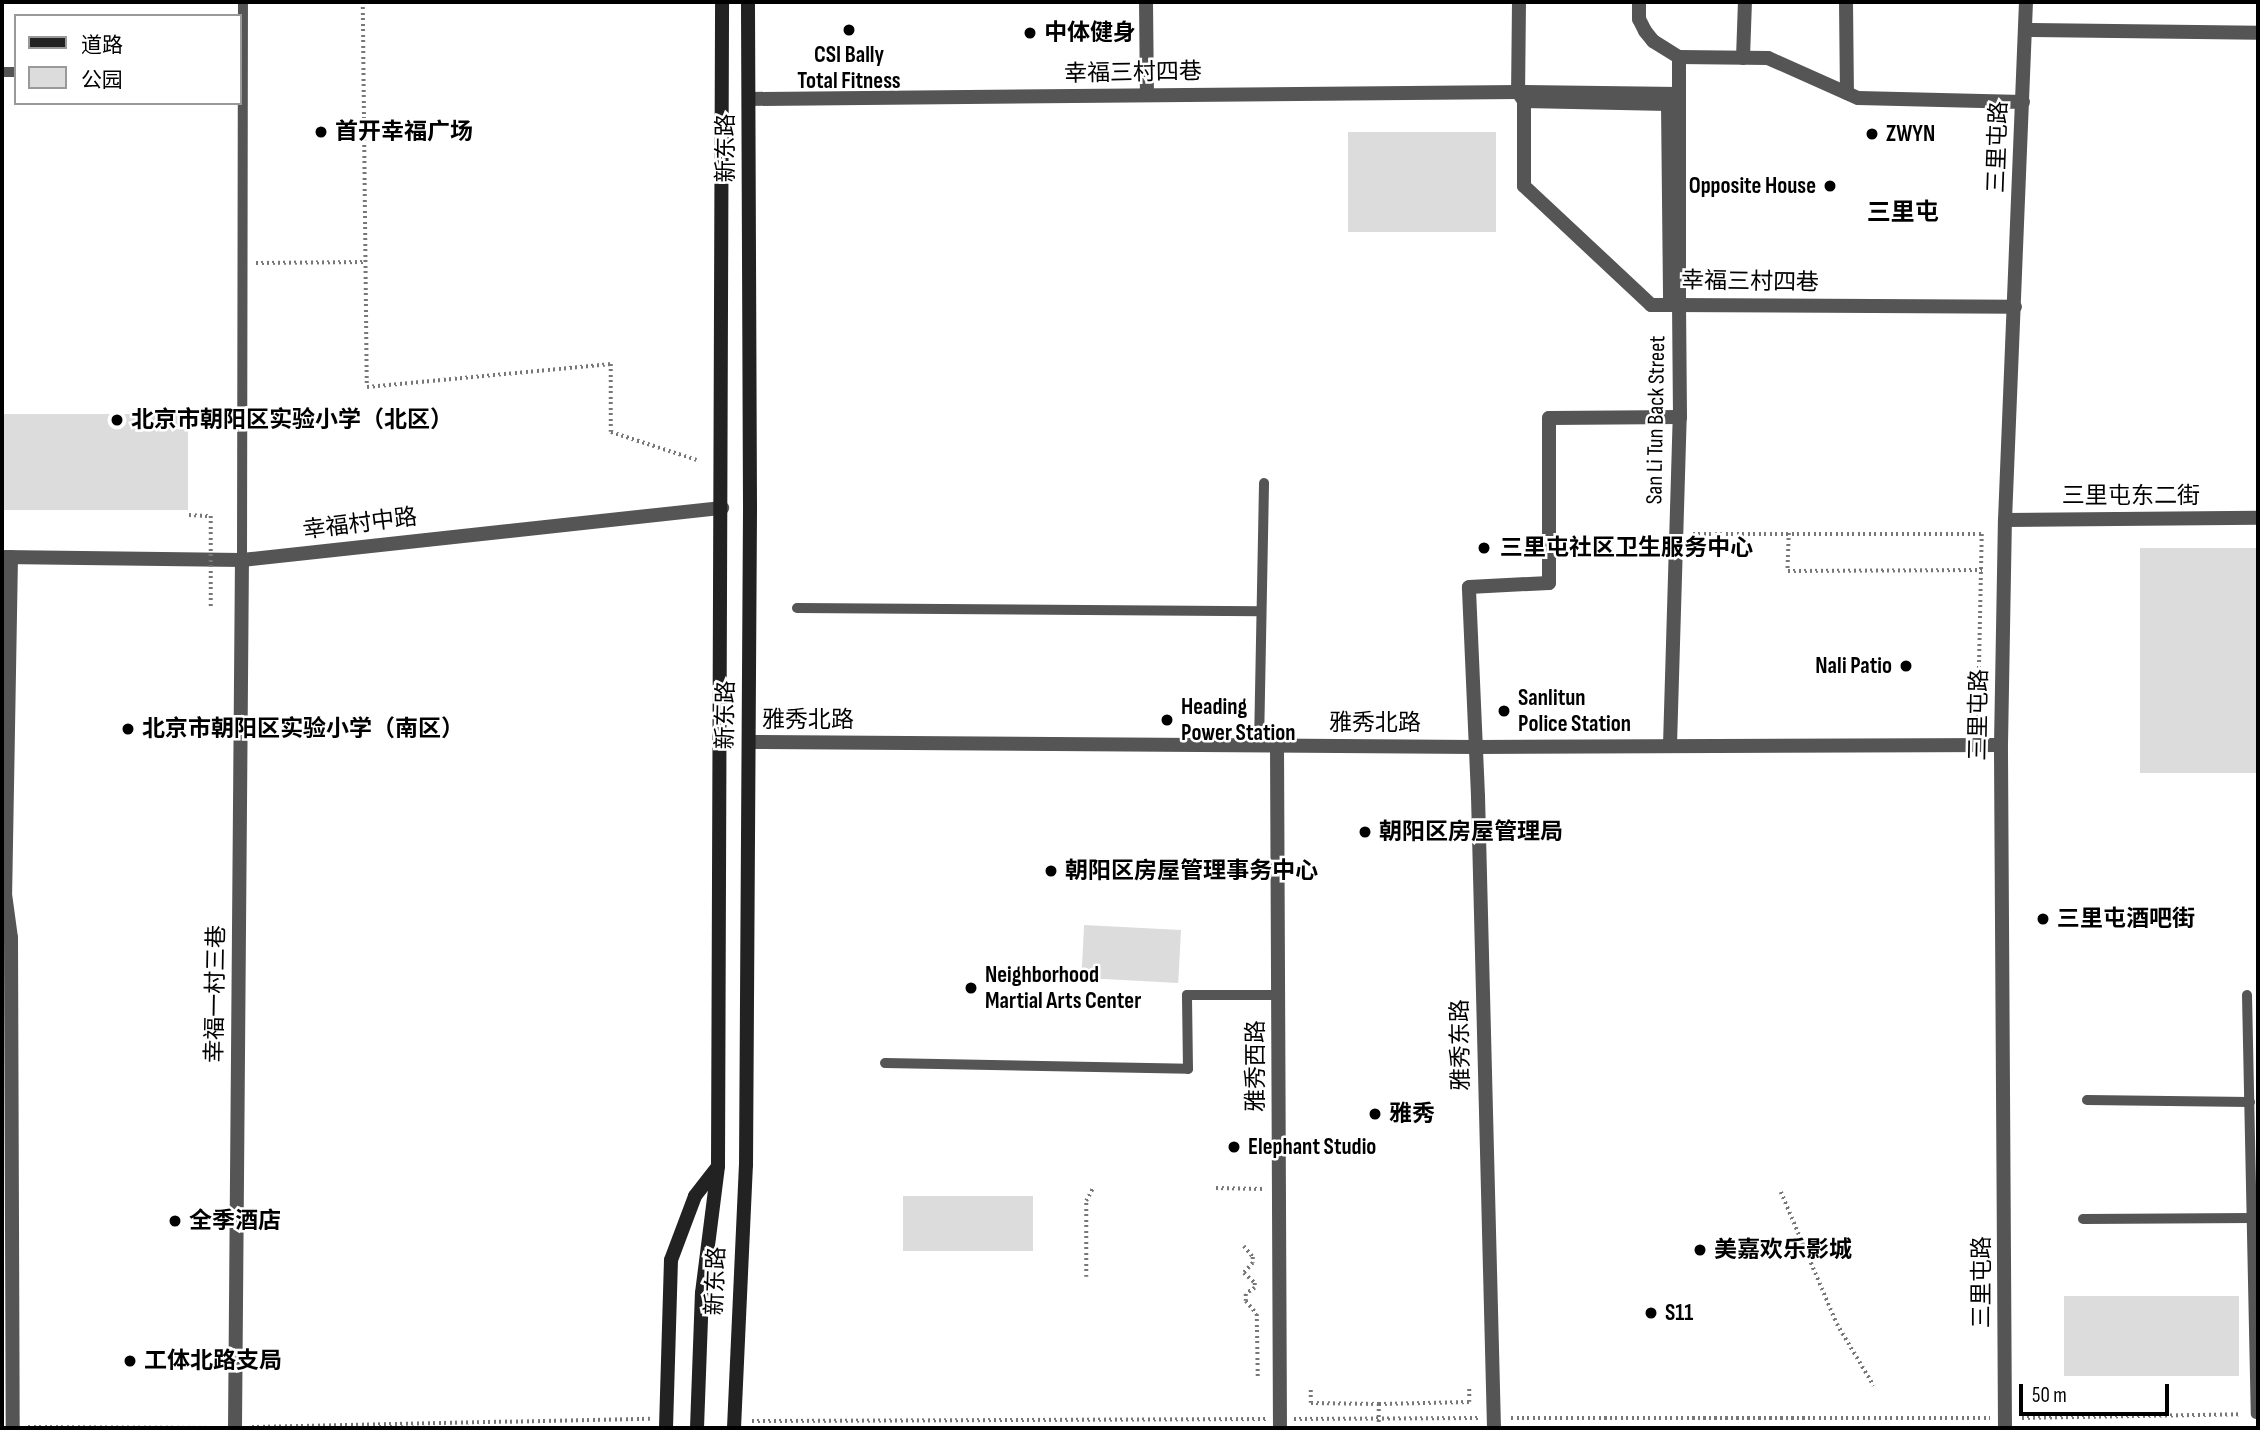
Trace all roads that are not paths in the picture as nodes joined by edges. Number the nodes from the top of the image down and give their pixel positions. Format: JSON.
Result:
{"nodes":[{"id":1,"x":243,"y":2,"type":"edge"},
{"id":2,"x":722,"y":2,"type":"edge"},
{"id":3,"x":748,"y":2,"type":"edge"},
{"id":4,"x":1146,"y":2,"type":"edge"},
{"id":5,"x":1519,"y":2,"type":"edge"},
{"id":6,"x":1639,"y":2,"type":"edge"},
{"id":7,"x":1745,"y":2,"type":"edge"},
{"id":8,"x":1846,"y":2,"type":"edge"},
{"id":9,"x":2026,"y":2,"type":"edge"},
{"id":10,"x":2026,"y":30,"type":"junction"},
{"id":11,"x":2258,"y":33,"type":"edge"},
{"id":12,"x":242,"y":36,"type":"edge"},
{"id":13,"x":1679,"y":57,"type":"junction"},
{"id":14,"x":1743,"y":58,"type":"junction"},
{"id":15,"x":1847,"y":93,"type":"junction"},
{"id":16,"x":1679,"y":94,"type":"junction"},
{"id":17,"x":1147,"y":95,"type":"junction"},
{"id":18,"x":1521,"y":96,"type":"junction"},
{"id":19,"x":749,"y":99,"type":"junction"},
{"id":20,"x":2023,"y":102,"type":"junction"},
{"id":21,"x":241,"y":105,"type":"edge"},
{"id":22,"x":1675,"y":306,"type":"junction"},
{"id":23,"x":2015,"y":307,"type":"junction"},
{"id":24,"x":1680,"y":417,"type":"junction"},
{"id":25,"x":1264,"y":483,"type":"dead end"},
{"id":26,"x":722,"y":508,"type":"junction"},
{"id":27,"x":2258,"y":518,"type":"edge"},
{"id":28,"x":2005,"y":520,"type":"junction"},
{"id":29,"x":6,"y":557,"type":"edge"},
{"id":30,"x":242,"y":560,"type":"junction"},
{"id":31,"x":797,"y":608,"type":"dead end"},
{"id":32,"x":1261,"y":611,"type":"junction"},
{"id":33,"x":749,"y":742,"type":"junction"},
{"id":34,"x":1259,"y":745,"type":"junction"},
{"id":35,"x":1277,"y":745,"type":"junction"},
{"id":36,"x":1670,"y":745,"type":"junction"},
{"id":37,"x":2001,"y":745,"type":"junction"},
{"id":38,"x":1476,"y":747,"type":"junction"},
{"id":39,"x":1278,"y":995,"type":"junction"},
{"id":40,"x":2247,"y":995,"type":"dead end"},
{"id":41,"x":2253,"y":1052,"type":"edge"},
{"id":42,"x":885,"y":1063,"type":"dead end"},
{"id":43,"x":2087,"y":1100,"type":"dead end"},
{"id":44,"x":2250,"y":1101,"type":"junction"},
{"id":45,"x":2254,"y":1151,"type":"edge"},
{"id":46,"x":718,"y":1167,"type":"junction"},
{"id":47,"x":2252,"y":1218,"type":"junction"},
{"id":48,"x":2083,"y":1219,"type":"dead end"},
{"id":49,"x":2256,"y":1257,"type":"edge"},
{"id":50,"x":2256,"y":1414,"type":"road end"},
{"id":51,"x":1493,"y":1423,"type":"edge"},
{"id":52,"x":2005,"y":1423,"type":"edge"},
{"id":53,"x":666,"y":1424,"type":"edge"},
{"id":54,"x":1280,"y":1424,"type":"edge"},
{"id":55,"x":734,"y":1425,"type":"edge"},
{"id":56,"x":13,"y":1427,"type":"edge"},
{"id":57,"x":235,"y":1428,"type":"edge"},
{"id":58,"x":697,"y":1428,"type":"edge"}],
"edges":[{"from":1,"to":12,"type":"lane"},
{"from":2,"to":26,"type":"main road","name":"新东路"},
{"from":3,"to":19,"type":"main road","name":"新东路"},
{"from":4,"to":17,"type":"street"},
{"from":5,"to":18,"type":"street"},
{"from":6,"to":13,"type":"street"},
{"from":7,"to":14,"type":"street"},
{"from":8,"to":15,"type":"street"},
{"from":9,"to":10,"type":"street","name":"三里屯路"},
{"from":10,"to":11,"type":"street"},
{"from":10,"to":20,"type":"street","name":"三里屯路"},
{"from":13,"to":14,"type":"street"},
{"from":13,"to":16,"type":"street"},
{"from":14,"to":15,"type":"street"},
{"from":15,"to":20,"type":"street"},
{"from":16,"to":18,"type":"street"},
{"from":16,"to":22,"type":"street"},
{"from":17,"to":18,"type":"street","name":"幸福三村四巷"},
{"from":17,"to":19,"type":"street","name":"幸福三村四巷"},
{"from":18,"to":22,"type":"street"},
{"from":18,"to":22,"type":"street","name":"幸福三村四巷"},
{"from":19,"to":33,"type":"main road","name":"新东路"},
{"from":20,"to":23,"type":"street","name":"三里屯路"},
{"from":21,"to":30,"type":"lane"},
{"from":22,"to":23,"type":"street","name":"幸福三村四巷"},
{"from":22,"to":24,"type":"street","name":"San Li Tun Back Street"},
{"from":23,"to":28,"type":"street","name":"三里屯路"},
{"from":24,"to":36,"type":"street","name":"San Li Tun Back Street"},
{"from":24,"to":38,"type":"street","name":"雅秀东路"},
{"from":25,"to":32,"type":"lane"},
{"from":26,"to":30,"type":"street","name":"幸福村中路"},
{"from":26,"to":46,"type":"main road","name":"新东路"},
{"from":27,"to":28,"type":"street","name":"三里屯东二街"},
{"from":28,"to":37,"type":"street","name":"三里屯路"},
{"from":29,"to":30,"type":"street","name":"幸福村中路"},
{"from":29,"to":56,"type":"street"},
{"from":30,"to":57,"type":"street","name":"幸福一村三巷"},
{"from":31,"to":32,"type":"lane"},
{"from":32,"to":34,"type":"lane"},
{"from":33,"to":34,"type":"street","name":"雅秀北路"},
{"from":33,"to":55,"type":"main road","name":"新东路"},
{"from":34,"to":35,"type":"street","name":"雅秀北路"},
{"from":35,"to":38,"type":"street","name":"雅秀北路"},
{"from":35,"to":39,"type":"street","name":"雅秀西路"},
{"from":36,"to":37,"type":"street","name":"雅秀北路"},
{"from":36,"to":38,"type":"street","name":"雅秀北路"},
{"from":37,"to":52,"type":"street","name":"三里屯路"},
{"from":38,"to":51,"type":"street","name":"雅秀东路"},
{"from":39,"to":42,"type":"lane"},
{"from":39,"to":54,"type":"street","name":"雅秀西路"},
{"from":40,"to":41,"type":"lane"},
{"from":41,"to":44,"type":"lane"},
{"from":43,"to":44,"type":"lane"},
{"from":44,"to":45,"type":"lane"},
{"from":45,"to":47,"type":"lane"},
{"from":46,"to":53,"type":"main road","name":"新东路"},
{"from":46,"to":58,"type":"main road","name":"新东路"},
{"from":47,"to":48,"type":"lane"},
{"from":47,"to":49,"type":"lane"},
{"from":49,"to":50,"type":"lane"}]}
